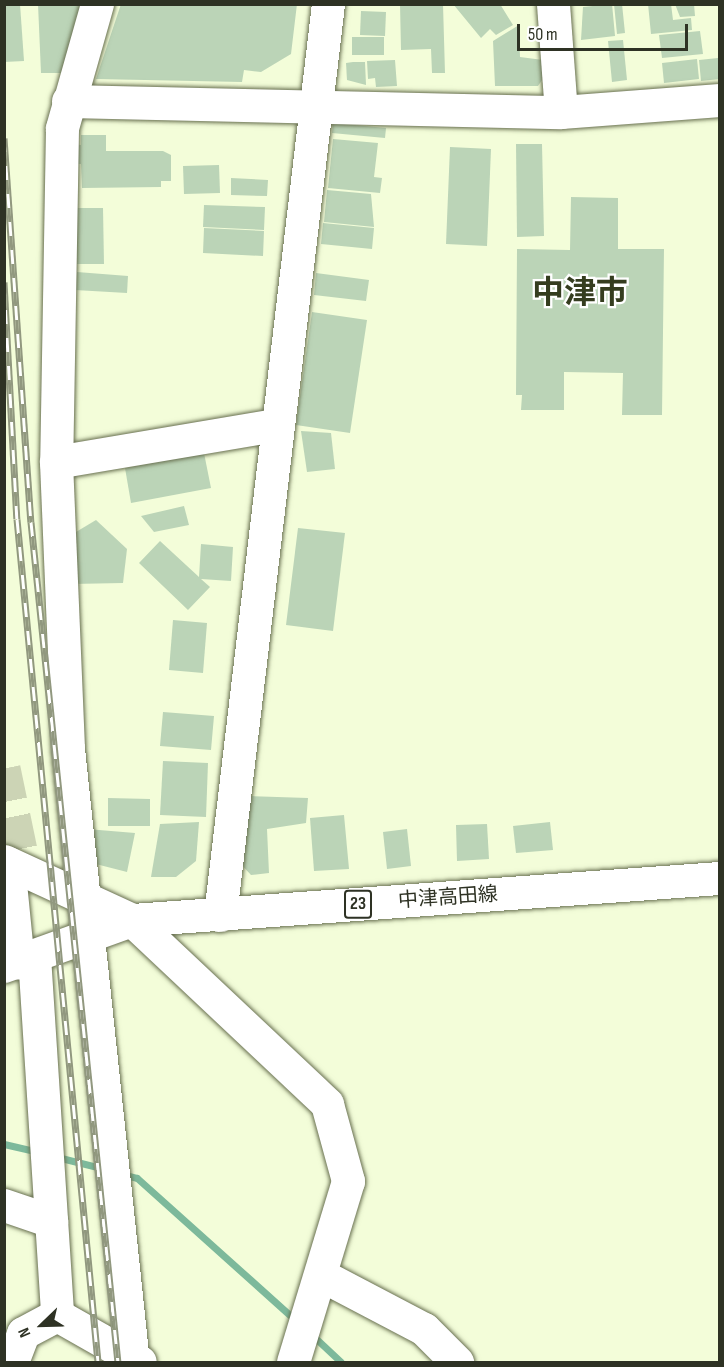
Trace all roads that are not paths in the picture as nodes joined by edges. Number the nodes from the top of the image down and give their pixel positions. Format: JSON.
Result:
{"nodes":[{"id":1,"x":98,"y":4,"type":"edge"},
{"id":2,"x":328,"y":4,"type":"edge"},
{"id":3,"x":553,"y":4,"type":"edge"},
{"id":4,"x":720,"y":100,"type":"edge"},
{"id":5,"x":68,"y":101,"type":"junction"},
{"id":6,"x":314,"y":106,"type":"junction"},
{"id":7,"x":561,"y":112,"type":"junction"},
{"id":8,"x":275,"y":425,"type":"junction"},
{"id":9,"x":56,"y":462,"type":"junction"},
{"id":10,"x":6,"y":862,"type":"edge"},
{"id":11,"x":720,"y":878,"type":"edge"},
{"id":12,"x":84,"y":895,"type":"junction"},
{"id":13,"x":220,"y":915,"type":"junction"},
{"id":14,"x":132,"y":920,"type":"junction"},
{"id":15,"x":88,"y":934,"type":"junction"},
{"id":16,"x":19,"y":962,"type":"edge"},
{"id":17,"x":4,"y":1205,"type":"edge"},
{"id":18,"x":51,"y":1221,"type":"junction"},
{"id":19,"x":323,"y":1276,"type":"junction"},
{"id":20,"x":57,"y":1315,"type":"junction"},
{"id":21,"x":135,"y":1361,"type":"edge"},
{"id":22,"x":12,"y":1362,"type":"edge"},
{"id":23,"x":292,"y":1362,"type":"edge"},
{"id":24,"x":457,"y":1362,"type":"edge"}],
"edges":[{"from":1,"to":5,"type":"street"},
{"from":2,"to":6,"type":"street"},
{"from":3,"to":7,"type":"street"},
{"from":4,"to":7,"type":"street"},
{"from":5,"to":6,"type":"street"},
{"from":5,"to":9,"type":"street"},
{"from":6,"to":7,"type":"street"},
{"from":6,"to":8,"type":"street"},
{"from":8,"to":9,"type":"street"},
{"from":8,"to":13,"type":"street"},
{"from":9,"to":12,"type":"street"},
{"from":10,"to":12,"type":"street"},
{"from":10,"to":16,"type":"street"},
{"from":11,"to":13,"type":"street","name":"中津高田線","number":"23"},
{"from":12,"to":14,"type":"street"},
{"from":12,"to":15,"type":"street"},
{"from":13,"to":14,"type":"street","name":"中津高田線","number":"23"},
{"from":14,"to":15,"type":"street","name":"中津高田線","number":"23"},
{"from":14,"to":19,"type":"street"},
{"from":15,"to":16,"type":"street","name":"中津高田線","number":"23"},
{"from":15,"to":21,"type":"street"},
{"from":16,"to":18,"type":"street"},
{"from":17,"to":18,"type":"street"},
{"from":18,"to":20,"type":"street"},
{"from":19,"to":23,"type":"street"},
{"from":19,"to":24,"type":"street"},
{"from":20,"to":21,"type":"street"},
{"from":20,"to":22,"type":"street"}]}
